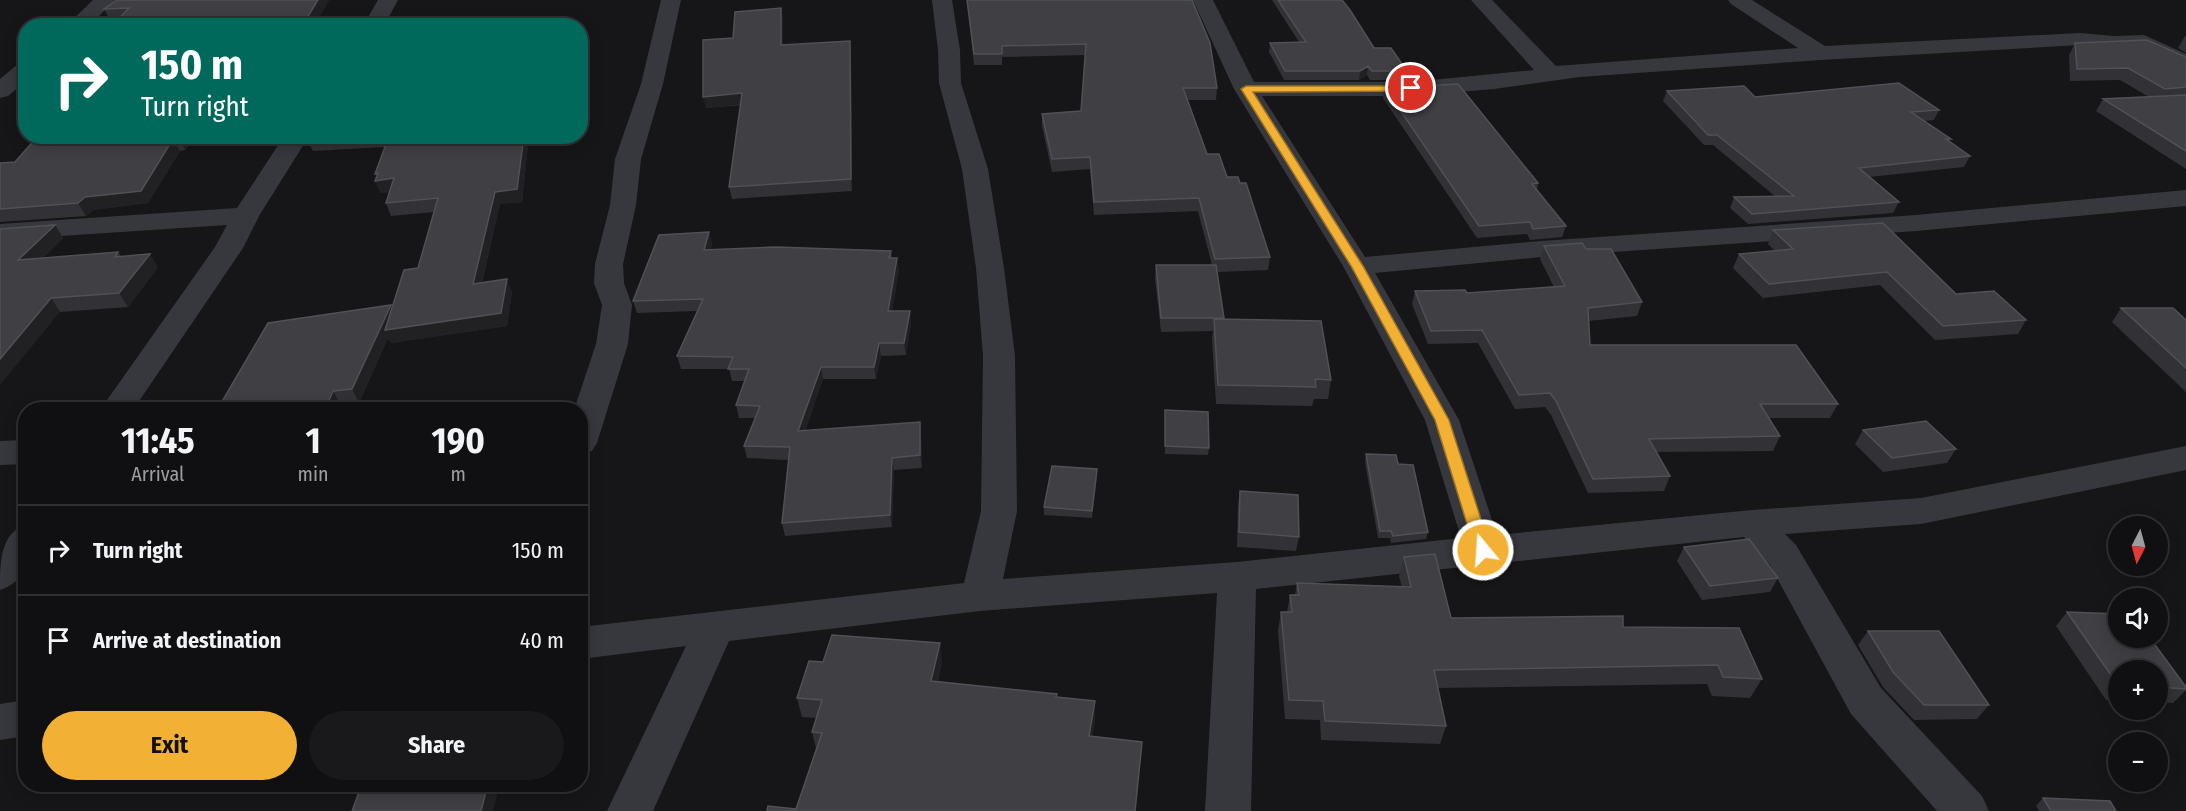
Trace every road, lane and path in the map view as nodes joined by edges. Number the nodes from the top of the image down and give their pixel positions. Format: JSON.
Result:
{"nodes":[{"id":1,"x":105,"y":0,"type":"edge"},
{"id":2,"x":388,"y":0,"type":"edge"},
{"id":3,"x":671,"y":0,"type":"edge"},
{"id":4,"x":942,"y":0,"type":"edge"},
{"id":5,"x":1203,"y":0,"type":"edge"},
{"id":6,"x":1481,"y":0,"type":"edge"},
{"id":7,"x":1738,"y":0,"type":"edge"},
{"id":8,"x":85,"y":18,"type":"edge"},
{"id":9,"x":378,"y":18,"type":"edge"},
{"id":10,"x":2186,"y":39,"type":"edge"},
{"id":11,"x":2144,"y":42,"type":"junction"},
{"id":12,"x":1821,"y":53,"type":"junction"},
{"id":13,"x":2186,"y":63,"type":"edge"},
{"id":14,"x":1551,"y":74,"type":"junction"},
{"id":15,"x":1246,"y":89,"type":"junction"},
{"id":16,"x":292,"y":144,"type":"edge"},
{"id":17,"x":2186,"y":198,"type":"edge"},
{"id":18,"x":245,"y":216,"type":"junction"},
{"id":19,"x":0,"y":232,"type":"edge"},
{"id":20,"x":1357,"y":266,"type":"junction"},
{"id":21,"x":122,"y":402,"type":"edge"},
{"id":22,"x":588,"y":419,"type":"edge"},
{"id":23,"x":18,"y":452,"type":"edge"},
{"id":24,"x":0,"y":453,"type":"edge"},
{"id":25,"x":2186,"y":458,"type":"edge"},
{"id":26,"x":1752,"y":523,"type":"junction"},
{"id":27,"x":18,"y":549,"type":"edge"},
{"id":28,"x":1483,"y":550,"type":"junction"},
{"id":29,"x":0,"y":575,"type":"edge"},
{"id":30,"x":1236,"y":578,"type":"junction"},
{"id":31,"x":980,"y":596,"type":"junction"},
{"id":32,"x":715,"y":627,"type":"junction"},
{"id":33,"x":588,"y":642,"type":"edge"},
{"id":34,"x":18,"y":719,"type":"edge"},
{"id":35,"x":0,"y":722,"type":"edge"},
{"id":36,"x":630,"y":811,"type":"edge"},
{"id":37,"x":1228,"y":811,"type":"edge"},
{"id":38,"x":1966,"y":811,"type":"edge"}],
"edges":[{"from":1,"to":8,"type":"street"},
{"from":2,"to":9,"type":"street"},
{"from":3,"to":22,"type":"street"},
{"from":4,"to":31,"type":"street"},
{"from":5,"to":15,"type":"street"},
{"from":6,"to":14,"type":"street"},
{"from":7,"to":12,"type":"street"},
{"from":10,"to":11,"type":"street"},
{"from":11,"to":12,"type":"street"},
{"from":11,"to":13,"type":"street"},
{"from":12,"to":14,"type":"street"},
{"from":14,"to":15,"type":"street"},
{"from":15,"to":20,"type":"street"},
{"from":16,"to":18,"type":"street"},
{"from":17,"to":20,"type":"street"},
{"from":18,"to":19,"type":"street"},
{"from":18,"to":21,"type":"street"},
{"from":20,"to":28,"type":"street"},
{"from":23,"to":24,"type":"street"},
{"from":25,"to":26,"type":"street"},
{"from":26,"to":28,"type":"street"},
{"from":26,"to":38,"type":"street"},
{"from":27,"to":29,"type":"street"},
{"from":28,"to":30,"type":"street"},
{"from":30,"to":31,"type":"street"},
{"from":30,"to":37,"type":"street"},
{"from":31,"to":32,"type":"street"},
{"from":32,"to":33,"type":"street"},
{"from":32,"to":36,"type":"street"},
{"from":34,"to":35,"type":"street"}]}
